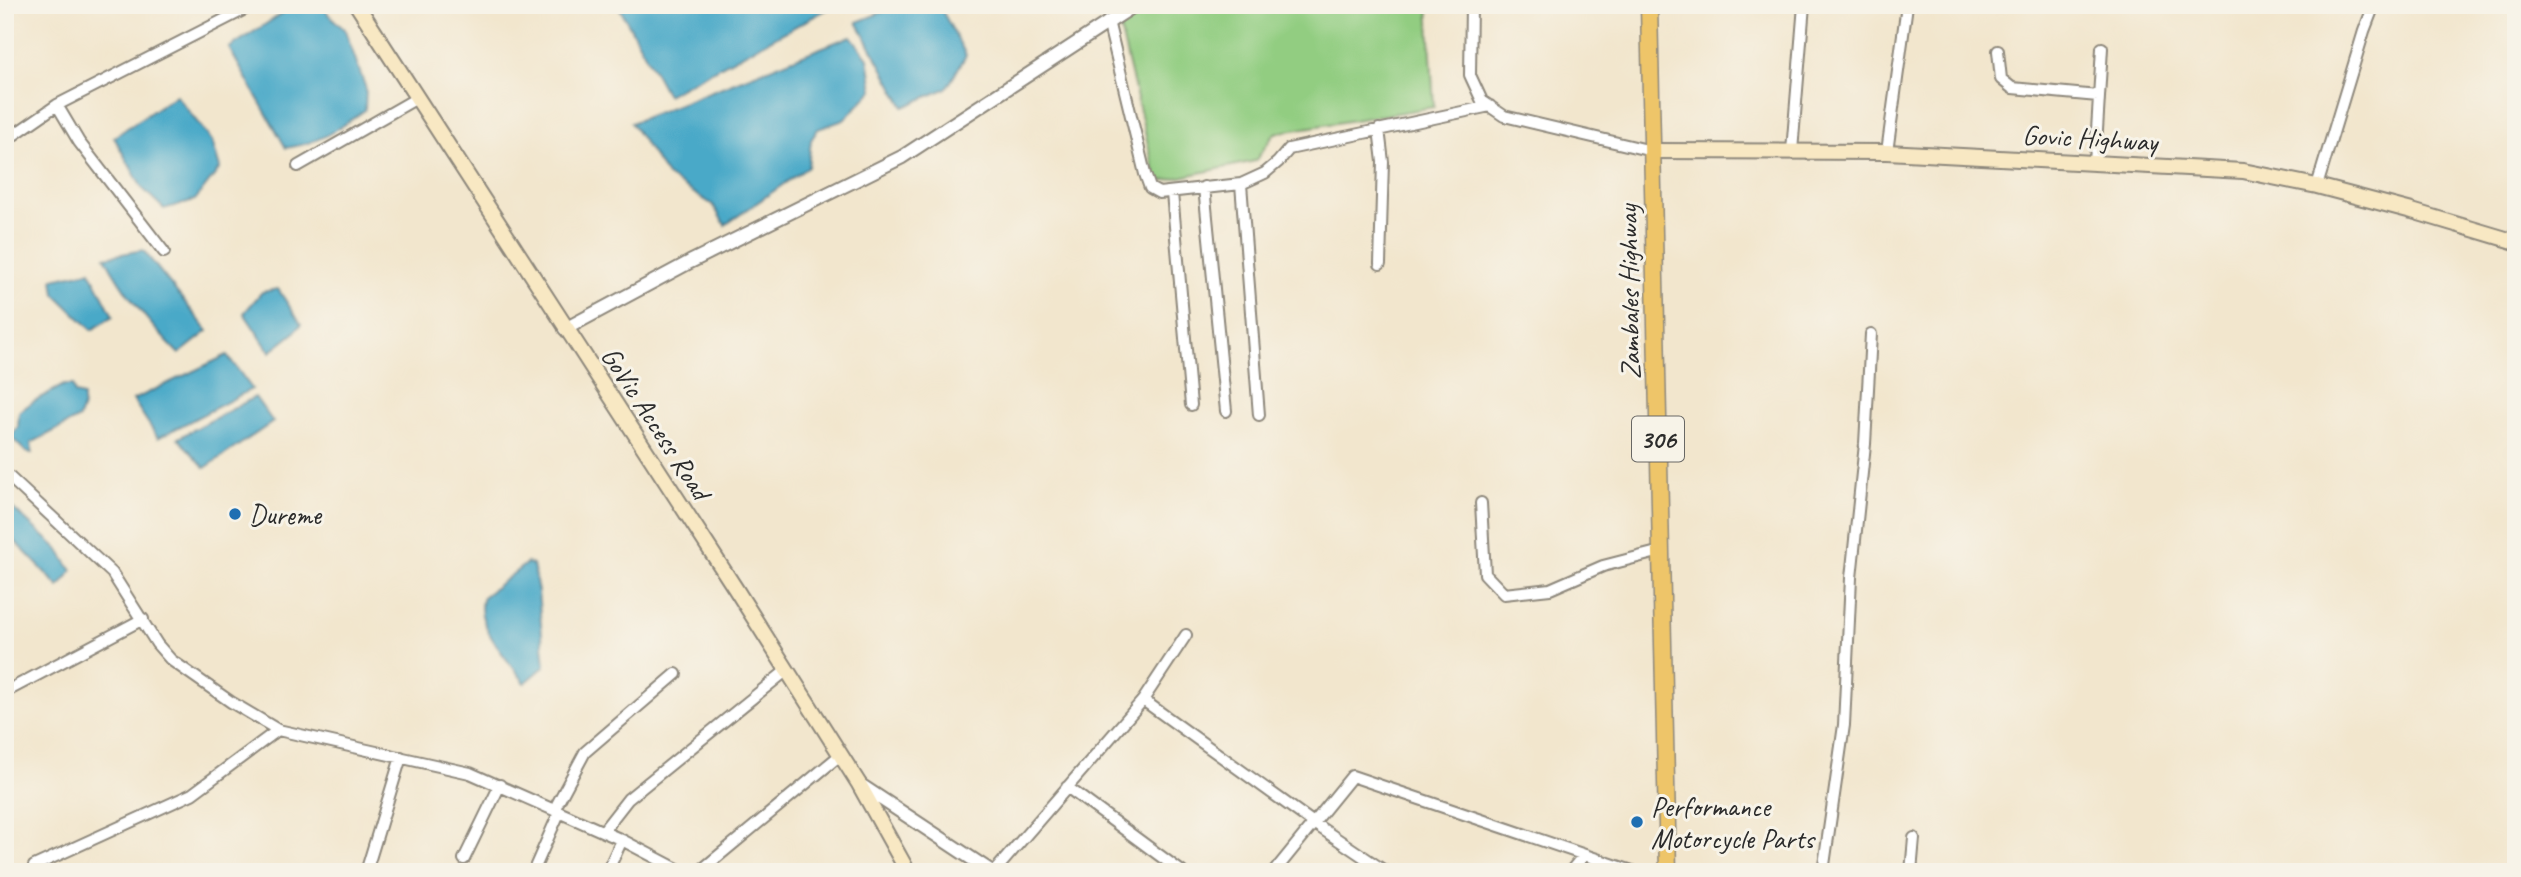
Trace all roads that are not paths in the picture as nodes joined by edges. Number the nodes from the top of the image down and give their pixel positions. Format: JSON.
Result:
{"nodes":[{"id":1,"x":253,"y":5,"type":"edge"},
{"id":2,"x":357,"y":5,"type":"edge"},
{"id":3,"x":1135,"y":5,"type":"edge"},
{"id":4,"x":1471,"y":5,"type":"edge"},
{"id":5,"x":1649,"y":5,"type":"edge"},
{"id":6,"x":1804,"y":5,"type":"edge"},
{"id":7,"x":1907,"y":5,"type":"edge"},
{"id":8,"x":2374,"y":5,"type":"edge"},
{"id":9,"x":1108,"y":21,"type":"junction"},
{"id":10,"x":2102,"y":48,"type":"dead end"},
{"id":11,"x":1998,"y":51,"type":"dead end"},
{"id":12,"x":2098,"y":96,"type":"junction"},
{"id":13,"x":418,"y":98,"type":"junction"},
{"id":14,"x":57,"y":105,"type":"junction"},
{"id":15,"x":1490,"y":106,"type":"junction"},
{"id":16,"x":1379,"y":130,"type":"junction"},
{"id":17,"x":5,"y":141,"type":"edge"},
{"id":18,"x":1652,"y":151,"type":"junction"},
{"id":19,"x":1792,"y":151,"type":"junction"},
{"id":20,"x":1887,"y":152,"type":"junction"},
{"id":21,"x":2095,"y":163,"type":"junction"},
{"id":22,"x":298,"y":166,"type":"dead end"},
{"id":23,"x":1241,"y":184,"type":"junction"},
{"id":24,"x":2317,"y":186,"type":"junction"},
{"id":25,"x":1204,"y":187,"type":"junction"},
{"id":26,"x":1172,"y":193,"type":"junction"},
{"id":27,"x":2516,"y":242,"type":"edge"},
{"id":28,"x":164,"y":252,"type":"dead end"},
{"id":29,"x":1380,"y":264,"type":"dead end"},
{"id":30,"x":565,"y":329,"type":"junction"},
{"id":31,"x":1871,"y":334,"type":"dead end"},
{"id":32,"x":1191,"y":405,"type":"dead end"},
{"id":33,"x":1226,"y":411,"type":"dead end"},
{"id":34,"x":1259,"y":415,"type":"dead end"},
{"id":35,"x":6,"y":475,"type":"edge"},
{"id":36,"x":1481,"y":503,"type":"dead end"},
{"id":37,"x":1661,"y":551,"type":"junction"},
{"id":38,"x":143,"y":619,"type":"junction"},
{"id":39,"x":1186,"y":635,"type":"dead end"},
{"id":40,"x":787,"y":670,"type":"junction"},
{"id":41,"x":676,"y":674,"type":"dead end"},
{"id":42,"x":5,"y":692,"type":"edge"},
{"id":43,"x":1143,"y":700,"type":"junction"},
{"id":44,"x":278,"y":730,"type":"junction"},
{"id":45,"x":839,"y":756,"type":"junction"},
{"id":46,"x":401,"y":757,"type":"junction"},
{"id":47,"x":859,"y":784,"type":"junction"},
{"id":48,"x":500,"y":785,"type":"junction"},
{"id":49,"x":1067,"y":787,"type":"junction"},
{"id":50,"x":557,"y":811,"type":"junction"},
{"id":51,"x":1315,"y":824,"type":"junction"},
{"id":52,"x":603,"y":831,"type":"junction"},
{"id":53,"x":1914,"y":838,"type":"dead end"},
{"id":54,"x":622,"y":840,"type":"junction"},
{"id":55,"x":1584,"y":855,"type":"junction"},
{"id":56,"x":464,"y":859,"type":"dead end"},
{"id":57,"x":34,"y":866,"type":"dead end"},
{"id":58,"x":366,"y":872,"type":"edge"},
{"id":59,"x":533,"y":872,"type":"edge"},
{"id":60,"x":607,"y":872,"type":"edge"},
{"id":61,"x":682,"y":872,"type":"edge"},
{"id":62,"x":699,"y":872,"type":"edge"},
{"id":63,"x":908,"y":872,"type":"edge"},
{"id":64,"x":993,"y":872,"type":"edge"},
{"id":65,"x":1182,"y":872,"type":"edge"},
{"id":66,"x":1274,"y":872,"type":"edge"},
{"id":67,"x":1385,"y":872,"type":"edge"},
{"id":68,"x":1570,"y":872,"type":"edge"},
{"id":69,"x":1635,"y":872,"type":"edge"},
{"id":70,"x":1668,"y":872,"type":"edge"},
{"id":71,"x":1823,"y":872,"type":"edge"},
{"id":72,"x":1911,"y":872,"type":"edge"}],
"edges":[{"from":1,"to":14,"type":"street"},
{"from":2,"to":13,"type":"main road","name":"GoVic Access Road"},
{"from":3,"to":9,"type":"street"},
{"from":4,"to":15,"type":"street"},
{"from":5,"to":18,"type":"main road","name":"Zambales Highway","number":"306"},
{"from":6,"to":19,"type":"street"},
{"from":7,"to":20,"type":"street"},
{"from":8,"to":24,"type":"street"},
{"from":9,"to":26,"type":"street"},
{"from":9,"to":30,"type":"street"},
{"from":10,"to":12,"type":"street"},
{"from":11,"to":12,"type":"street"},
{"from":12,"to":21,"type":"street"},
{"from":13,"to":22,"type":"street"},
{"from":13,"to":30,"type":"main road","name":"GoVic Access Road"},
{"from":14,"to":17,"type":"street"},
{"from":14,"to":28,"type":"street"},
{"from":15,"to":16,"type":"street"},
{"from":15,"to":18,"type":"street"},
{"from":16,"to":23,"type":"street"},
{"from":16,"to":29,"type":"street"},
{"from":18,"to":19,"type":"main road","name":"Govic Highway"},
{"from":18,"to":37,"type":"main road","name":"Zambales Highway","number":"306"},
{"from":19,"to":20,"type":"main road","name":"Govic Highway"},
{"from":20,"to":21,"type":"main road","name":"Govic Highway"},
{"from":21,"to":24,"type":"main road","name":"Govic Highway"},
{"from":23,"to":25,"type":"street"},
{"from":23,"to":34,"type":"street"},
{"from":24,"to":27,"type":"main road","name":"Govic Highway"},
{"from":25,"to":26,"type":"street"},
{"from":25,"to":33,"type":"street"},
{"from":26,"to":32,"type":"street"},
{"from":30,"to":40,"type":"main road","name":"GoVic Access Road"},
{"from":31,"to":71,"type":"street"},
{"from":35,"to":38,"type":"street"},
{"from":36,"to":37,"type":"street"},
{"from":37,"to":70,"type":"main road","name":"Zambales Highway","number":"306"},
{"from":38,"to":42,"type":"street"},
{"from":38,"to":44,"type":"street"},
{"from":39,"to":43,"type":"street"},
{"from":40,"to":45,"type":"main road","name":"GoVic Access Road"},
{"from":40,"to":52,"type":"street"},
{"from":41,"to":50,"type":"street"},
{"from":43,"to":49,"type":"street"},
{"from":43,"to":51,"type":"street"},
{"from":44,"to":46,"type":"street"},
{"from":44,"to":57,"type":"street"},
{"from":45,"to":47,"type":"main road","name":"GoVic Access Road"},
{"from":45,"to":62,"type":"street"},
{"from":46,"to":48,"type":"street"},
{"from":46,"to":58,"type":"street"},
{"from":47,"to":63,"type":"main road","name":"GoVic Access Road"},
{"from":47,"to":64,"type":"street"},
{"from":48,"to":50,"type":"street"},
{"from":48,"to":56,"type":"street"},
{"from":49,"to":64,"type":"street"},
{"from":49,"to":65,"type":"street"},
{"from":50,"to":52,"type":"street"},
{"from":50,"to":59,"type":"street"},
{"from":51,"to":55,"type":"street"},
{"from":51,"to":66,"type":"street"},
{"from":51,"to":67,"type":"street"},
{"from":52,"to":54,"type":"street"},
{"from":53,"to":72,"type":"street"},
{"from":54,"to":60,"type":"street"},
{"from":54,"to":61,"type":"street"},
{"from":55,"to":68,"type":"street"},
{"from":55,"to":69,"type":"street"}]}
